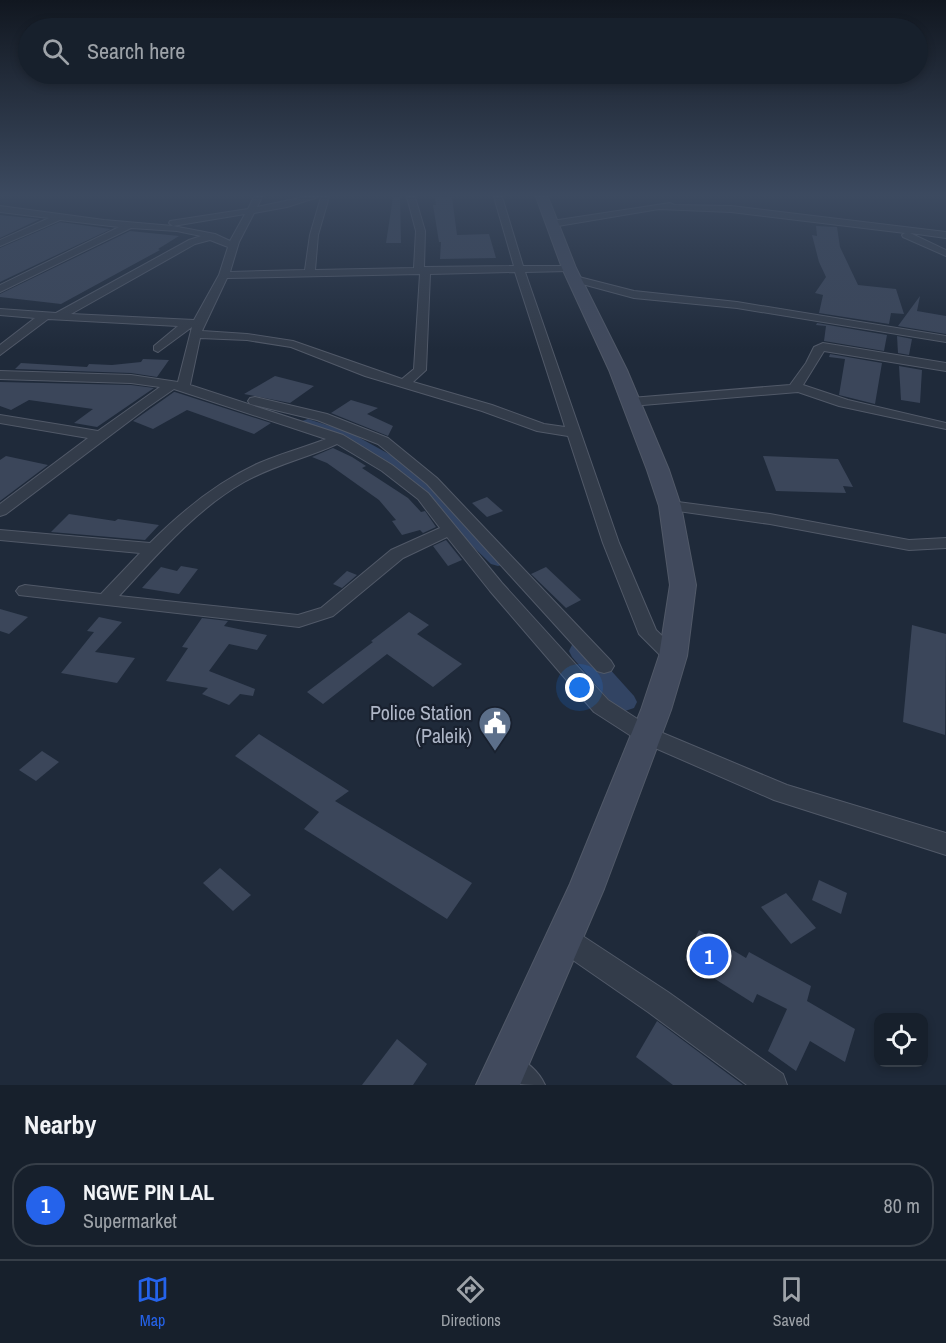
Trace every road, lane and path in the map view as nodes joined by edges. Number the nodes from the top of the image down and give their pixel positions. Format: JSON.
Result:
{"nodes":[{"id":1,"x":83,"y":248,"type":"edge"},
{"id":2,"x":182,"y":248,"type":"edge"},
{"id":3,"x":232,"y":248,"type":"edge"},
{"id":4,"x":313,"y":248,"type":"edge"},
{"id":5,"x":421,"y":248,"type":"edge"},
{"id":6,"x":513,"y":248,"type":"edge"},
{"id":7,"x":562,"y":248,"type":"edge"},
{"id":8,"x":519,"y":268,"type":"junction"},
{"id":9,"x":422,"y":271,"type":"junction"},
{"id":10,"x":310,"y":273,"type":"junction"},
{"id":11,"x":572,"y":273,"type":"junction"},
{"id":12,"x":224,"y":275,"type":"junction"},
{"id":13,"x":0,"y":289,"type":"edge"},
{"id":14,"x":0,"y":312,"type":"edge"},
{"id":15,"x":45,"y":316,"type":"junction"},
{"id":16,"x":59,"y":316,"type":"junction"},
{"id":17,"x":195,"y":327,"type":"junction"},
{"id":18,"x":946,"y":339,"type":"edge"},
{"id":19,"x":158,"y":348,"type":"dead end"},
{"id":20,"x":0,"y":351,"type":"edge"},
{"id":21,"x":946,"y":367,"type":"edge"},
{"id":22,"x":4,"y":378,"type":"edge"},
{"id":23,"x":182,"y":382,"type":"junction"},
{"id":24,"x":404,"y":383,"type":"junction"},
{"id":25,"x":797,"y":387,"type":"junction"},
{"id":26,"x":631,"y":402,"type":"junction"},
{"id":27,"x":0,"y":419,"type":"edge"},
{"id":28,"x":309,"y":421,"type":"junction"},
{"id":29,"x":943,"y":426,"type":"dead end"},
{"id":30,"x":572,"y":432,"type":"junction"},
{"id":31,"x":100,"y":436,"type":"junction"},
{"id":32,"x":338,"y":438,"type":"junction"},
{"id":33,"x":670,"y":506,"type":"junction"},
{"id":34,"x":0,"y":511,"type":"edge"},
{"id":35,"x":449,"y":530,"type":"junction"},
{"id":36,"x":0,"y":535,"type":"edge"},
{"id":37,"x":946,"y":543,"type":"edge"},
{"id":38,"x":927,"y":545,"type":"junction"},
{"id":39,"x":154,"y":549,"type":"junction"},
{"id":40,"x":946,"y":549,"type":"edge"},
{"id":41,"x":26,"y":591,"type":"dead end"},
{"id":42,"x":106,"y":600,"type":"junction"},
{"id":43,"x":673,"y":656,"type":"junction"},
{"id":44,"x":604,"y":666,"type":"dead end"},
{"id":45,"x":646,"y":735,"type":"junction"},
{"id":46,"x":946,"y":844,"type":"edge"},
{"id":47,"x":563,"y":938,"type":"junction"},
{"id":48,"x":511,"y":1079,"type":"edge"},
{"id":49,"x":772,"y":1085,"type":"edge"}],
"edges":[{"from":1,"to":13,"type":"street"},
{"from":2,"to":16,"type":"street"},
{"from":3,"to":12,"type":"street"},
{"from":4,"to":10,"type":"street"},
{"from":5,"to":9,"type":"street"},
{"from":6,"to":8,"type":"street"},
{"from":7,"to":11,"type":"street"},
{"from":8,"to":9,"type":"street"},
{"from":8,"to":11,"type":"street"},
{"from":8,"to":30,"type":"street"},
{"from":9,"to":10,"type":"street"},
{"from":9,"to":24,"type":"street"},
{"from":10,"to":12,"type":"street"},
{"from":11,"to":18,"type":"street"},
{"from":11,"to":26,"type":"street"},
{"from":12,"to":17,"type":"street"},
{"from":14,"to":15,"type":"street"},
{"from":15,"to":16,"type":"street"},
{"from":15,"to":20,"type":"street"},
{"from":16,"to":17,"type":"street"},
{"from":17,"to":19,"type":"street"},
{"from":17,"to":23,"type":"street"},
{"from":17,"to":24,"type":"street"},
{"from":21,"to":25,"type":"street"},
{"from":22,"to":23,"type":"street"},
{"from":23,"to":28,"type":"street"},
{"from":23,"to":31,"type":"street"},
{"from":24,"to":30,"type":"street"},
{"from":25,"to":26,"type":"street"},
{"from":25,"to":29,"type":"street"},
{"from":26,"to":33,"type":"street"},
{"from":27,"to":31,"type":"street"},
{"from":28,"to":32,"type":"street"},
{"from":28,"to":44,"type":"street"},
{"from":30,"to":43,"type":"street"},
{"from":31,"to":34,"type":"street"},
{"from":32,"to":35,"type":"street"},
{"from":32,"to":39,"type":"street"},
{"from":33,"to":38,"type":"street"},
{"from":33,"to":43,"type":"street"},
{"from":35,"to":42,"type":"street"},
{"from":35,"to":45,"type":"street"},
{"from":36,"to":39,"type":"street"},
{"from":37,"to":38,"type":"street"},
{"from":38,"to":40,"type":"street"},
{"from":39,"to":42,"type":"street"},
{"from":41,"to":42,"type":"street"},
{"from":43,"to":45,"type":"street"},
{"from":45,"to":46,"type":"street"},
{"from":45,"to":47,"type":"street"},
{"from":47,"to":48,"type":"street"},
{"from":47,"to":49,"type":"street"}]}
